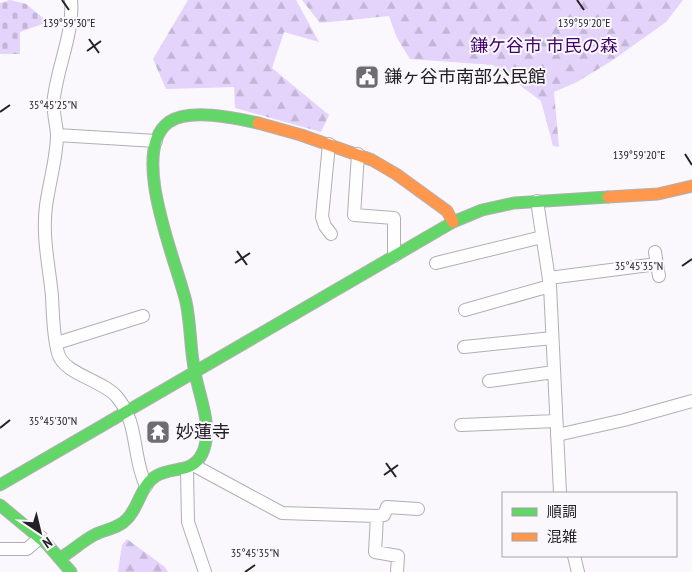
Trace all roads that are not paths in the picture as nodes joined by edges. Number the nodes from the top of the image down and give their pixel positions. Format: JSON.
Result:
{"nodes":[{"id":1,"x":70,"y":0,"type":"edge"},
{"id":2,"x":57,"y":135,"type":"junction"},
{"id":3,"x":156,"y":141,"type":"junction"},
{"id":4,"x":329,"y":144,"type":"junction"},
{"id":5,"x":358,"y":154,"type":"junction"},
{"id":6,"x":692,"y":186,"type":"edge"},
{"id":7,"x":537,"y":201,"type":"junction"},
{"id":8,"x":453,"y":222,"type":"junction"},
{"id":9,"x":331,"y":234,"type":"dead end"},
{"id":10,"x":542,"y":237,"type":"junction"},
{"id":11,"x":394,"y":256,"type":"junction"},
{"id":12,"x":436,"y":263,"type":"dead end"},
{"id":13,"x":657,"y":264,"type":"dead end"},
{"id":14,"x":549,"y":282,"type":"junction"},
{"id":15,"x":465,"y":310,"type":"dead end"},
{"id":16,"x":143,"y":316,"type":"dead end"},
{"id":17,"x":552,"y":338,"type":"junction"},
{"id":18,"x":57,"y":343,"type":"junction"},
{"id":19,"x":464,"y":347,"type":"dead end"},
{"id":20,"x":194,"y":372,"type":"junction"},
{"id":21,"x":554,"y":372,"type":"junction"},
{"id":22,"x":489,"y":381,"type":"dead end"},
{"id":23,"x":692,"y":401,"type":"edge"},
{"id":24,"x":126,"y":412,"type":"junction"},
{"id":25,"x":556,"y":421,"type":"junction"},
{"id":26,"x":460,"y":425,"type":"dead end"},
{"id":27,"x":557,"y":435,"type":"junction"},
{"id":28,"x":191,"y":468,"type":"junction"},
{"id":29,"x":0,"y":485,"type":"edge"},
{"id":30,"x":146,"y":486,"type":"junction"},
{"id":31,"x":560,"y":492,"type":"edge"},
{"id":32,"x":0,"y":505,"type":"edge"},
{"id":33,"x":418,"y":509,"type":"dead end"},
{"id":34,"x":377,"y":516,"type":"junction"},
{"id":35,"x":41,"y":537,"type":"junction"},
{"id":36,"x":0,"y":549,"type":"edge"},
{"id":37,"x":62,"y":557,"type":"junction"},
{"id":38,"x":574,"y":557,"type":"edge"},
{"id":39,"x":71,"y":572,"type":"edge"},
{"id":40,"x":205,"y":572,"type":"edge"},
{"id":41,"x":397,"y":572,"type":"edge"},
{"id":42,"x":578,"y":572,"type":"edge"}],
"edges":[{"from":1,"to":2,"type":"street"},
{"from":2,"to":3,"type":"street"},
{"from":2,"to":18,"type":"street"},
{"from":3,"to":4,"type":"street"},
{"from":3,"to":20,"type":"street"},
{"from":4,"to":5,"type":"street"},
{"from":4,"to":9,"type":"street"},
{"from":5,"to":8,"type":"street"},
{"from":5,"to":11,"type":"street"},
{"from":6,"to":7,"type":"street"},
{"from":7,"to":8,"type":"street"},
{"from":7,"to":10,"type":"street"},
{"from":8,"to":11,"type":"street"},
{"from":10,"to":12,"type":"street"},
{"from":10,"to":14,"type":"street"},
{"from":11,"to":20,"type":"street"},
{"from":13,"to":14,"type":"street"},
{"from":14,"to":15,"type":"street"},
{"from":14,"to":17,"type":"street"},
{"from":16,"to":18,"type":"street"},
{"from":17,"to":19,"type":"street"},
{"from":17,"to":21,"type":"street"},
{"from":18,"to":24,"type":"street"},
{"from":20,"to":24,"type":"street"},
{"from":20,"to":28,"type":"street"},
{"from":21,"to":22,"type":"street"},
{"from":21,"to":25,"type":"street"},
{"from":23,"to":27,"type":"street"},
{"from":24,"to":29,"type":"street"},
{"from":24,"to":30,"type":"street"},
{"from":25,"to":26,"type":"street"},
{"from":25,"to":27,"type":"street"},
{"from":27,"to":31,"type":"street"},
{"from":28,"to":30,"type":"street"},
{"from":28,"to":34,"type":"street"},
{"from":28,"to":40,"type":"street"},
{"from":30,"to":37,"type":"street"},
{"from":32,"to":35,"type":"street"},
{"from":33,"to":34,"type":"street"},
{"from":34,"to":41,"type":"street"},
{"from":35,"to":36,"type":"street"},
{"from":35,"to":37,"type":"street"},
{"from":37,"to":39,"type":"street"},
{"from":38,"to":42,"type":"street"}]}
